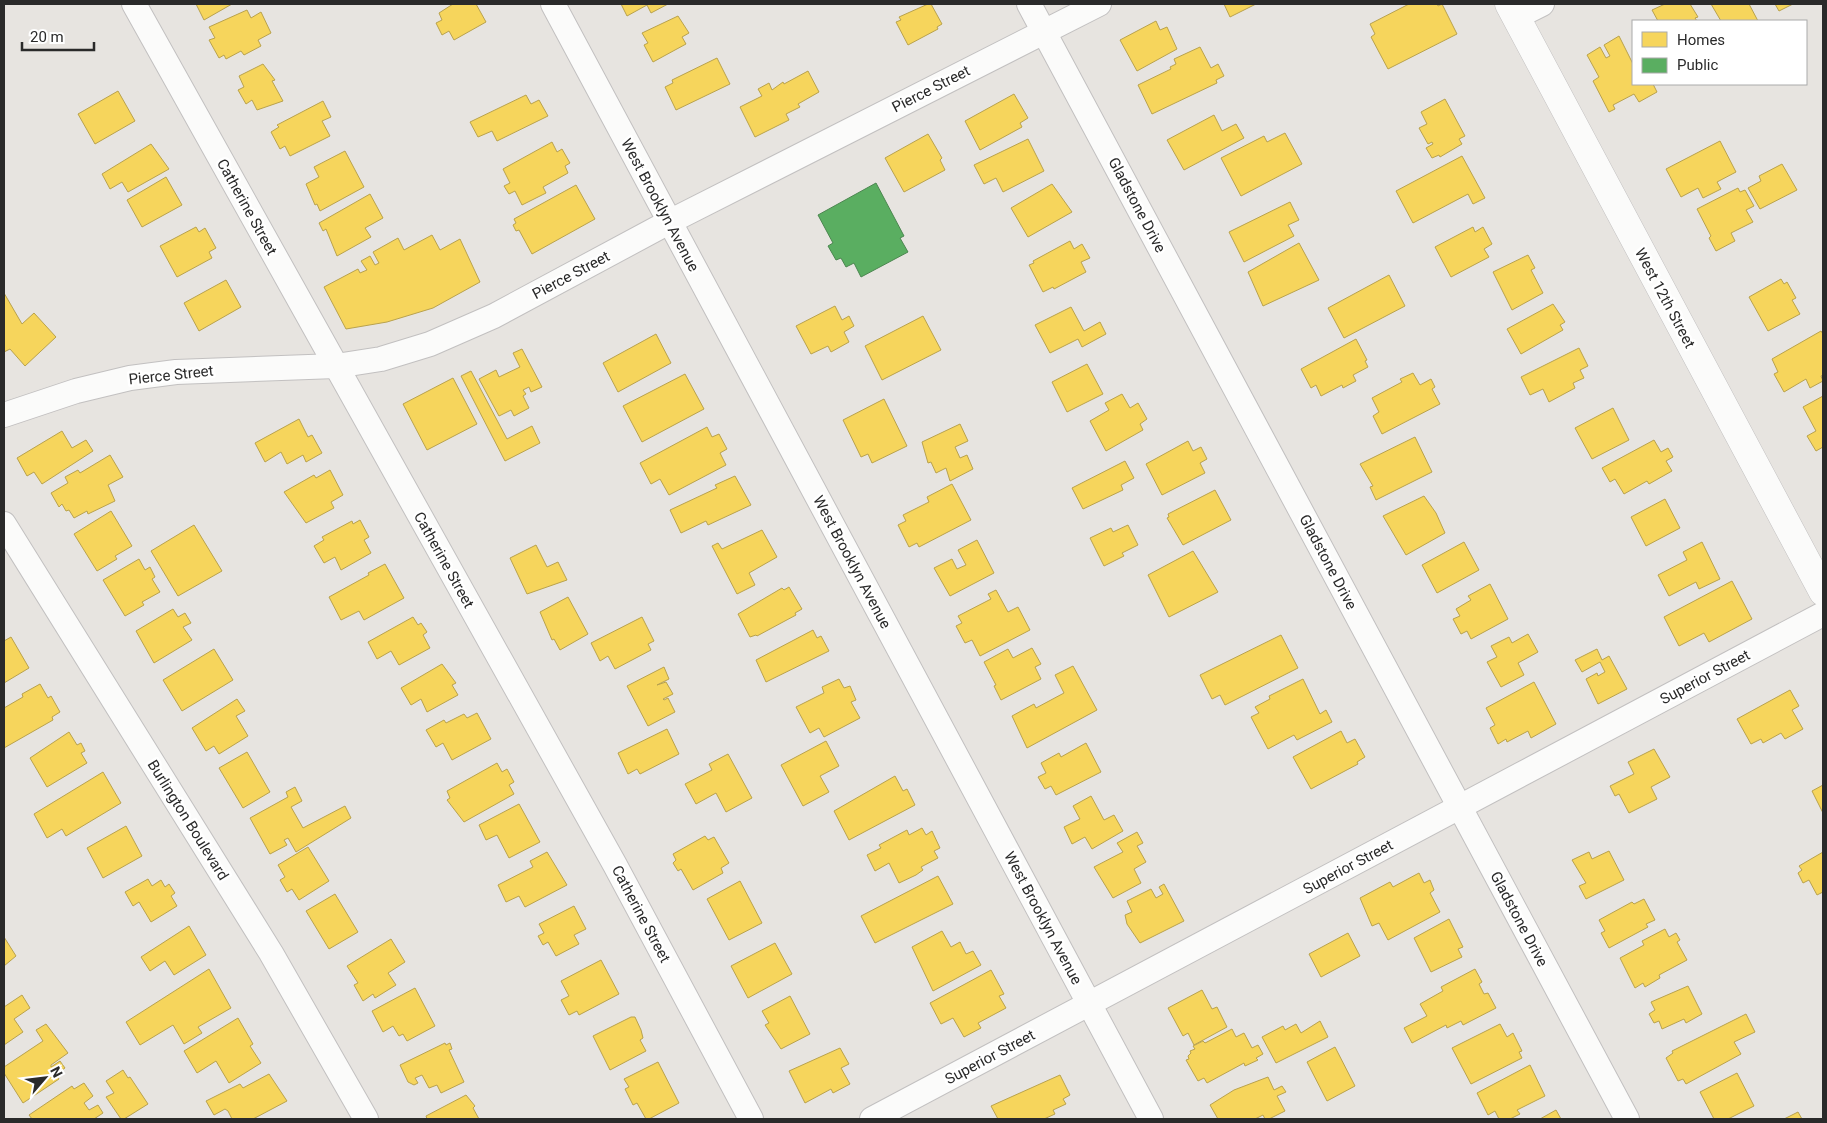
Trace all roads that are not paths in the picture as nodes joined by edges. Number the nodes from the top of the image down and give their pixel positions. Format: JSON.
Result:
{"nodes":[{"id":1,"x":134,"y":4,"type":"edge"},
{"id":2,"x":553,"y":4,"type":"edge"},
{"id":3,"x":1029,"y":4,"type":"edge"},
{"id":4,"x":1099,"y":4,"type":"edge"},
{"id":5,"x":1542,"y":4,"type":"edge"},
{"id":6,"x":1512,"y":10,"type":"edge"},
{"id":7,"x":1044,"y":32,"type":"junction"},
{"id":8,"x":669,"y":222,"type":"junction"},
{"id":9,"x":336,"y":366,"type":"junction"},
{"id":10,"x":4,"y":415,"type":"edge"},
{"id":11,"x":4,"y":524,"type":"edge"},
{"id":12,"x":1823,"y":592,"type":"edge"},
{"id":13,"x":1823,"y":614,"type":"edge"},
{"id":14,"x":1459,"y":808,"type":"junction"},
{"id":15,"x":1090,"y":1005,"type":"junction"},
{"id":16,"x":366,"y":1119,"type":"edge"},
{"id":17,"x":751,"y":1119,"type":"edge"},
{"id":18,"x":872,"y":1119,"type":"edge"},
{"id":19,"x":1151,"y":1119,"type":"edge"},
{"id":20,"x":1627,"y":1119,"type":"edge"}],
"edges":[{"from":1,"to":9,"type":"street","name":"Catherine Street"},
{"from":2,"to":8,"type":"street","name":"West Brooklyn Avenue"},
{"from":3,"to":7,"type":"street","name":"Gladstone Drive"},
{"from":4,"to":7,"type":"street","name":"Pierce Street"},
{"from":5,"to":6,"type":"street"},
{"from":6,"to":12,"type":"street","name":"West 12th Street"},
{"from":7,"to":8,"type":"street","name":"Pierce Street"},
{"from":7,"to":14,"type":"street","name":"Gladstone Drive"},
{"from":8,"to":9,"type":"street","name":"Pierce Street"},
{"from":8,"to":15,"type":"street","name":"West Brooklyn Avenue"},
{"from":9,"to":10,"type":"street","name":"Pierce Street"},
{"from":9,"to":17,"type":"street","name":"Catherine Street"},
{"from":11,"to":16,"type":"street","name":"Burlington Boulevard"},
{"from":13,"to":14,"type":"street","name":"Superior Street"},
{"from":14,"to":15,"type":"street","name":"Superior Street"},
{"from":14,"to":20,"type":"street","name":"Gladstone Drive"},
{"from":15,"to":18,"type":"street","name":"Superior Street"},
{"from":15,"to":19,"type":"street","name":"West Brooklyn Avenue"}]}
